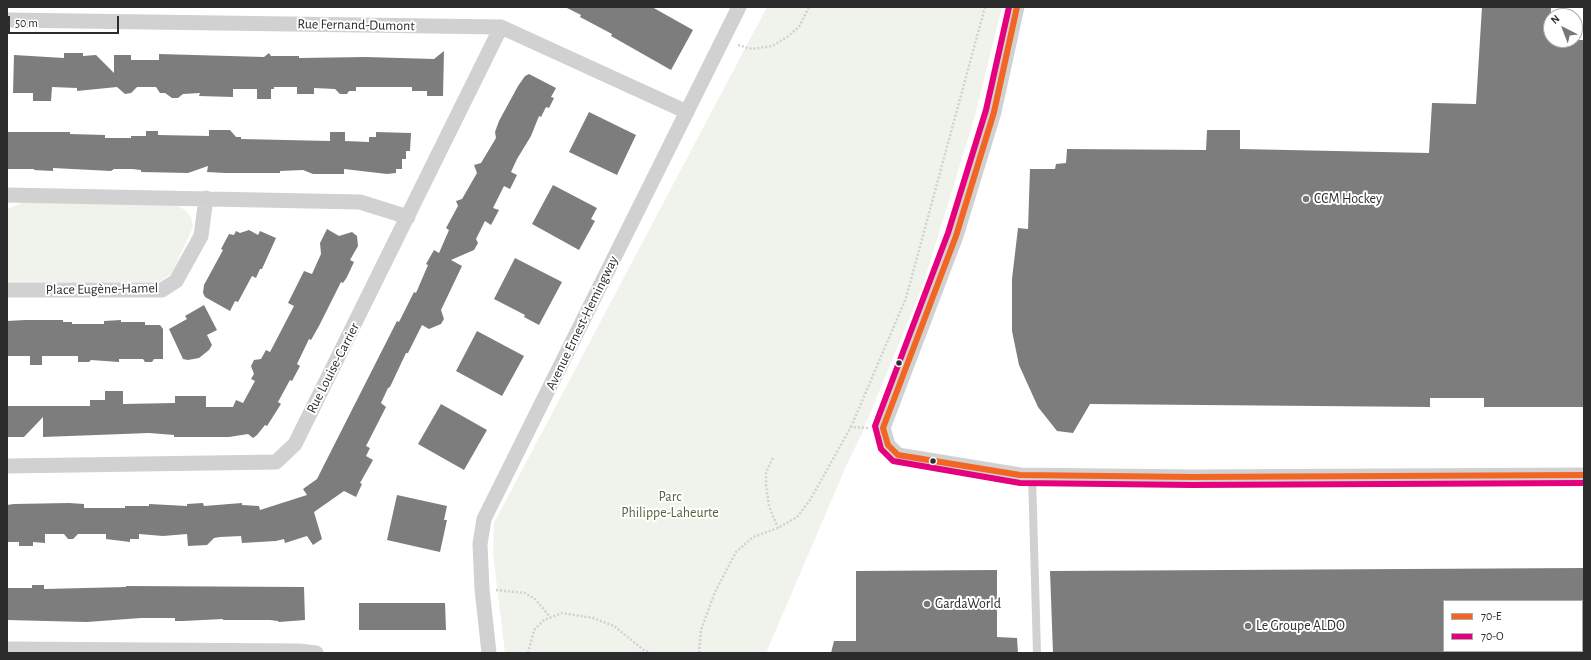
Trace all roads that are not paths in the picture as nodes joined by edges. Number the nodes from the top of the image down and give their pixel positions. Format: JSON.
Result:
{"nodes":[{"id":1,"x":738,"y":7,"type":"edge"},
{"id":2,"x":1017,"y":7,"type":"edge"},
{"id":3,"x":7,"y":20,"type":"edge"},
{"id":4,"x":500,"y":27,"type":"junction"},
{"id":5,"x":687,"y":112,"type":"junction"},
{"id":6,"x":7,"y":195,"type":"edge"},
{"id":7,"x":206,"y":198,"type":"junction"},
{"id":8,"x":408,"y":217,"type":"junction"},
{"id":9,"x":7,"y":290,"type":"edge"},
{"id":10,"x":7,"y":466,"type":"edge"},
{"id":11,"x":1032,"y":475,"type":"junction"},
{"id":12,"x":1584,"y":475,"type":"edge"},
{"id":13,"x":7,"y":649,"type":"edge"},
{"id":14,"x":316,"y":653,"type":"edge"},
{"id":15,"x":489,"y":653,"type":"edge"},
{"id":16,"x":1037,"y":653,"type":"edge"}],
"edges":[{"from":1,"to":5,"type":"street","name":"Avenue Ernest-Hemingway"},
{"from":2,"to":11,"type":"street"},
{"from":3,"to":4,"type":"street","name":"Rue Fernand-Dumont"},
{"from":4,"to":5,"type":"street","name":"Rue Fernand-Dumont"},
{"from":4,"to":8,"type":"street","name":"Rue Louise-Carrier"},
{"from":5,"to":15,"type":"street","name":"Avenue Ernest-Hemingway"},
{"from":6,"to":7,"type":"street"},
{"from":7,"to":8,"type":"street"},
{"from":7,"to":9,"type":"street","name":"Place Eugène-Hamel"},
{"from":8,"to":10,"type":"street","name":"Rue Louise-Carrier"},
{"from":11,"to":12,"type":"street"},
{"from":11,"to":16,"type":"lane"},
{"from":13,"to":14,"type":"street"}]}
